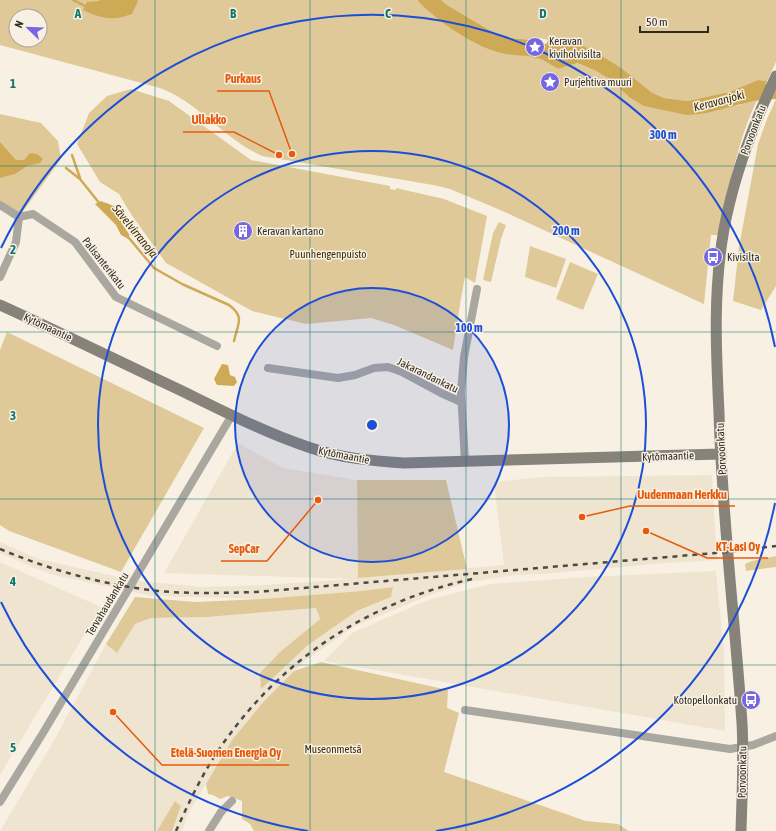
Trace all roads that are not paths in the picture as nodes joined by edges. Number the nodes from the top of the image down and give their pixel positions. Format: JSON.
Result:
{"nodes":[{"id":1,"x":776,"y":76,"type":"edge"},
{"id":2,"x":0,"y":205,"type":"edge"},
{"id":3,"x":19,"y":217,"type":"junction"},
{"id":4,"x":0,"y":277,"type":"edge"},
{"id":5,"x":477,"y":289,"type":"dead end"},
{"id":6,"x":0,"y":305,"type":"edge"},
{"id":7,"x":217,"y":346,"type":"dead end"},
{"id":8,"x":268,"y":368,"type":"dead end"},
{"id":9,"x":461,"y":402,"type":"junction"},
{"id":10,"x":232,"y":415,"type":"junction"},
{"id":11,"x":720,"y":454,"type":"junction"},
{"id":12,"x":465,"y":461,"type":"junction"},
{"id":13,"x":465,"y":710,"type":"dead end"},
{"id":14,"x":776,"y":736,"type":"edge"},
{"id":15,"x":742,"y":746,"type":"junction"},
{"id":16,"x":232,"y":801,"type":"dead end"},
{"id":17,"x":0,"y":802,"type":"edge"},
{"id":18,"x":209,"y":831,"type":"edge"},
{"id":19,"x":741,"y":831,"type":"edge"}],
"edges":[{"from":1,"to":11,"type":"street","name":"Porvoonkatu"},
{"from":2,"to":3,"type":"street"},
{"from":3,"to":4,"type":"street"},
{"from":3,"to":7,"type":"street","name":"Palisanterikatu"},
{"from":5,"to":9,"type":"street"},
{"from":6,"to":10,"type":"street","name":"Kytömaantie"},
{"from":8,"to":9,"type":"street","name":"Jakarandankatu"},
{"from":9,"to":12,"type":"street"},
{"from":10,"to":12,"type":"street","name":"Kytömaantie"},
{"from":10,"to":17,"type":"street","name":"Tervahaudankatu"},
{"from":11,"to":12,"type":"street","name":"Kytömaantie"},
{"from":11,"to":15,"type":"street","name":"Porvoonkatu"},
{"from":13,"to":15,"type":"street"},
{"from":14,"to":15,"type":"street"},
{"from":15,"to":19,"type":"street","name":"Porvoonkatu"},
{"from":16,"to":18,"type":"street"}]}
